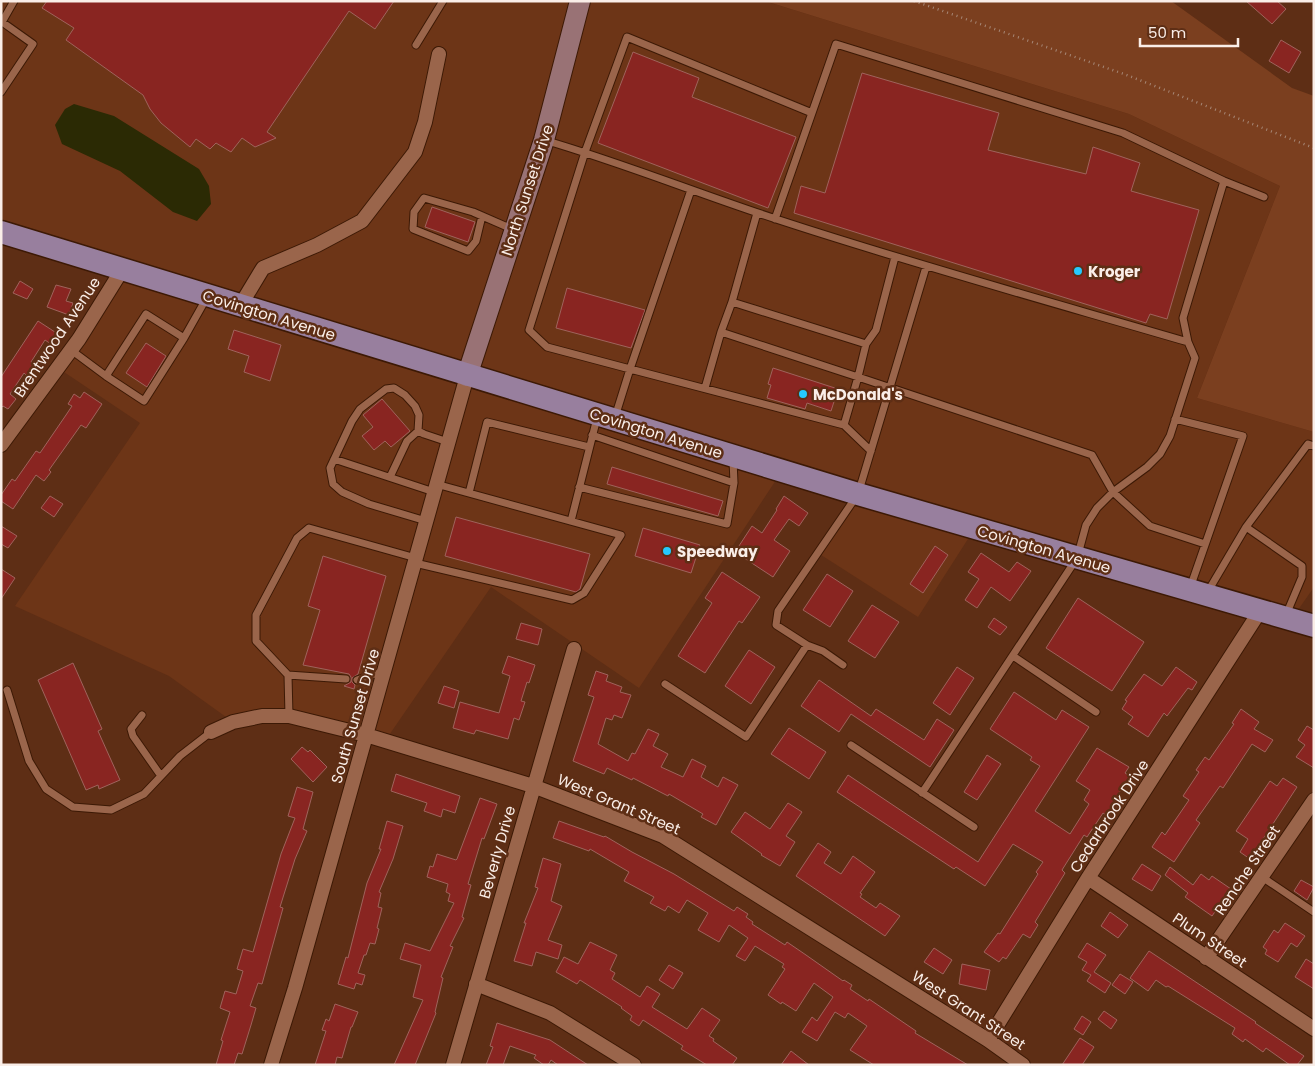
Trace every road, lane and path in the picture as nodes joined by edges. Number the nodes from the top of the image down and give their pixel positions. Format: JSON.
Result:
{"nodes":[{"id":1,"x":14,"y":1,"type":"edge"},
{"id":2,"x":443,"y":1,"type":"edge"},
{"id":3,"x":580,"y":1,"type":"edge"},
{"id":4,"x":914,"y":1,"type":"edge"},
{"id":5,"x":416,"y":45,"type":"dead end"},
{"id":6,"x":439,"y":54,"type":"dead end"},
{"id":7,"x":1,"y":92,"type":"edge"},
{"id":8,"x":812,"y":113,"type":"junction"},
{"id":9,"x":544,"y":140,"type":"junction"},
{"id":10,"x":1314,"y":148,"type":"edge"},
{"id":11,"x":585,"y":152,"type":"junction"},
{"id":12,"x":1224,"y":181,"type":"junction"},
{"id":13,"x":691,"y":190,"type":"junction"},
{"id":14,"x":1264,"y":197,"type":"dead end"},
{"id":15,"x":757,"y":212,"type":"junction"},
{"id":16,"x":482,"y":216,"type":"junction"},
{"id":17,"x":775,"y":219,"type":"junction"},
{"id":18,"x":515,"y":230,"type":"junction"},
{"id":19,"x":1,"y":232,"type":"edge"},
{"id":20,"x":895,"y":257,"type":"junction"},
{"id":21,"x":926,"y":266,"type":"junction"},
{"id":22,"x":122,"y":270,"type":"junction"},
{"id":23,"x":208,"y":296,"type":"junction"},
{"id":24,"x":732,"y":302,"type":"junction"},
{"id":25,"x":240,"y":306,"type":"junction"},
{"id":26,"x":721,"y":332,"type":"junction"},
{"id":27,"x":184,"y":338,"type":"junction"},
{"id":28,"x":1188,"y":342,"type":"junction"},
{"id":29,"x":866,"y":344,"type":"junction"},
{"id":30,"x":71,"y":350,"type":"junction"},
{"id":31,"x":630,"y":369,"type":"junction"},
{"id":32,"x":106,"y":376,"type":"junction"},
{"id":33,"x":467,"y":376,"type":"junction"},
{"id":34,"x":858,"y":377,"type":"junction"},
{"id":35,"x":705,"y":388,"type":"junction"},
{"id":36,"x":890,"y":388,"type":"junction"},
{"id":37,"x":1175,"y":419,"type":"junction"},
{"id":38,"x":601,"y":423,"type":"junction"},
{"id":39,"x":844,"y":425,"type":"junction"},
{"id":40,"x":418,"y":431,"type":"junction"},
{"id":41,"x":448,"y":442,"type":"junction"},
{"id":42,"x":1,"y":446,"type":"edge"},
{"id":43,"x":1314,"y":446,"type":"edge"},
{"id":44,"x":589,"y":447,"type":"junction"},
{"id":45,"x":871,"y":451,"type":"junction"},
{"id":46,"x":733,"y":456,"type":"junction"},
{"id":47,"x":334,"y":459,"type":"junction"},
{"id":48,"x":390,"y":477,"type":"junction"},
{"id":49,"x":734,"y":483,"type":"junction"},
{"id":50,"x":579,"y":487,"type":"junction"},
{"id":51,"x":435,"y":488,"type":"junction"},
{"id":52,"x":1112,"y":492,"type":"junction"},
{"id":53,"x":468,"y":493,"type":"junction"},
{"id":54,"x":858,"y":494,"type":"junction"},
{"id":55,"x":426,"y":521,"type":"junction"},
{"id":56,"x":571,"y":521,"type":"junction"},
{"id":57,"x":1246,"y":527,"type":"junction"},
{"id":58,"x":1205,"y":544,"type":"junction"},
{"id":59,"x":1077,"y":558,"type":"junction"},
{"id":60,"x":415,"y":560,"type":"junction"},
{"id":61,"x":1197,"y":593,"type":"junction"},
{"id":62,"x":1260,"y":611,"type":"junction"},
{"id":63,"x":1284,"y":618,"type":"junction"},
{"id":64,"x":1314,"y":626,"type":"edge"},
{"id":65,"x":807,"y":645,"type":"junction"},
{"id":66,"x":574,"y":649,"type":"dead end"},
{"id":67,"x":1013,"y":656,"type":"junction"},
{"id":68,"x":843,"y":665,"type":"dead end"},
{"id":69,"x":384,"y":671,"type":"junction"},
{"id":70,"x":288,"y":675,"type":"junction"},
{"id":71,"x":346,"y":679,"type":"dead end"},
{"id":72,"x":356,"y":680,"type":"dead end"},
{"id":73,"x":665,"y":684,"type":"dead end"},
{"id":74,"x":7,"y":690,"type":"dead end"},
{"id":75,"x":1096,"y":712,"type":"dead end"},
{"id":76,"x":142,"y":715,"type":"dead end"},
{"id":77,"x":289,"y":716,"type":"junction"},
{"id":78,"x":211,"y":732,"type":"joint"},
{"id":79,"x":366,"y":735,"type":"junction"},
{"id":80,"x":851,"y":745,"type":"dead end"},
{"id":81,"x":161,"y":776,"type":"junction"},
{"id":82,"x":533,"y":786,"type":"junction"},
{"id":83,"x":922,"y":793,"type":"junction"},
{"id":84,"x":1313,"y":802,"type":"edge"},
{"id":85,"x":974,"y":827,"type":"dead end"},
{"id":86,"x":1262,"y":877,"type":"junction"},
{"id":87,"x":1088,"y":878,"type":"junction"},
{"id":88,"x":1314,"y":912,"type":"edge"},
{"id":89,"x":1206,"y":958,"type":"junction"},
{"id":90,"x":476,"y":984,"type":"junction"},
{"id":91,"x":1314,"y":1029,"type":"edge"},
{"id":92,"x":988,"y":1040,"type":"junction"},
{"id":93,"x":272,"y":1065,"type":"edge"},
{"id":94,"x":453,"y":1065,"type":"edge"},
{"id":95,"x":634,"y":1065,"type":"edge"},
{"id":96,"x":1023,"y":1065,"type":"edge"}],
"edges":[{"from":1,"to":7,"type":"lane"},
{"from":2,"to":5,"type":"lane"},
{"from":3,"to":9,"type":"main road","name":"North Sunset Drive"},
{"from":4,"to":10,"type":"path"},
{"from":6,"to":25,"type":"street"},
{"from":8,"to":11,"type":"lane"},
{"from":8,"to":12,"type":"lane"},
{"from":8,"to":17,"type":"lane"},
{"from":9,"to":11,"type":"lane"},
{"from":9,"to":18,"type":"main road","name":"North Sunset Drive"},
{"from":11,"to":13,"type":"lane"},
{"from":11,"to":31,"type":"lane"},
{"from":12,"to":14,"type":"lane"},
{"from":12,"to":28,"type":"lane"},
{"from":13,"to":15,"type":"lane"},
{"from":13,"to":31,"type":"lane"},
{"from":15,"to":17,"type":"lane"},
{"from":15,"to":24,"type":"lane"},
{"from":16,"to":16,"type":"lane"},
{"from":16,"to":18,"type":"lane"},
{"from":17,"to":20,"type":"lane"},
{"from":18,"to":33,"type":"main road","name":"North Sunset Drive"},
{"from":19,"to":22,"type":"main road","name":"Covington Avenue"},
{"from":20,"to":21,"type":"lane"},
{"from":20,"to":29,"type":"lane"},
{"from":21,"to":28,"type":"lane"},
{"from":21,"to":36,"type":"lane"},
{"from":22,"to":23,"type":"main road","name":"Covington Avenue"},
{"from":22,"to":30,"type":"street","name":"Brentwood Avenue"},
{"from":23,"to":25,"type":"main road","name":"Covington Avenue"},
{"from":23,"to":27,"type":"lane"},
{"from":24,"to":26,"type":"lane"},
{"from":24,"to":29,"type":"lane"},
{"from":25,"to":33,"type":"main road","name":"Covington Avenue"},
{"from":26,"to":34,"type":"lane"},
{"from":26,"to":35,"type":"lane"},
{"from":27,"to":32,"type":"lane"},
{"from":27,"to":32,"type":"lane"},
{"from":28,"to":37,"type":"lane"},
{"from":29,"to":34,"type":"lane"},
{"from":30,"to":32,"type":"lane"},
{"from":30,"to":42,"type":"street","name":"Brentwood Avenue"},
{"from":31,"to":35,"type":"lane"},
{"from":31,"to":38,"type":"lane"},
{"from":33,"to":38,"type":"main road","name":"Covington Avenue"},
{"from":33,"to":41,"type":"street","name":"South Sunset Drive"},
{"from":34,"to":36,"type":"lane"},
{"from":34,"to":39,"type":"lane"},
{"from":35,"to":39,"type":"lane"},
{"from":36,"to":45,"type":"lane"},
{"from":36,"to":52,"type":"lane"},
{"from":37,"to":52,"type":"lane"},
{"from":37,"to":58,"type":"lane"},
{"from":38,"to":44,"type":"lane"},
{"from":38,"to":46,"type":"main road","name":"Covington Avenue"},
{"from":38,"to":49,"type":"lane"},
{"from":39,"to":45,"type":"lane"},
{"from":40,"to":41,"type":"lane"},
{"from":40,"to":47,"type":"lane"},
{"from":40,"to":48,"type":"lane"},
{"from":41,"to":51,"type":"street","name":"South Sunset Drive"},
{"from":43,"to":57,"type":"lane"},
{"from":44,"to":50,"type":"lane"},
{"from":44,"to":53,"type":"lane"},
{"from":45,"to":54,"type":"lane"},
{"from":46,"to":49,"type":"lane"},
{"from":46,"to":54,"type":"main road","name":"Covington Avenue"},
{"from":47,"to":48,"type":"lane"},
{"from":47,"to":55,"type":"lane"},
{"from":48,"to":51,"type":"lane"},
{"from":49,"to":50,"type":"lane"},
{"from":50,"to":56,"type":"lane"},
{"from":51,"to":53,"type":"lane"},
{"from":51,"to":55,"type":"street","name":"South Sunset Drive"},
{"from":52,"to":58,"type":"lane"},
{"from":52,"to":59,"type":"lane"},
{"from":53,"to":56,"type":"lane"},
{"from":54,"to":59,"type":"main road","name":"Covington Avenue"},
{"from":54,"to":65,"type":"lane"},
{"from":55,"to":60,"type":"street","name":"South Sunset Drive"},
{"from":56,"to":60,"type":"lane"},
{"from":57,"to":61,"type":"lane"},
{"from":57,"to":63,"type":"lane"},
{"from":58,"to":61,"type":"lane"},
{"from":59,"to":61,"type":"main road","name":"Covington Avenue"},
{"from":59,"to":67,"type":"lane"},
{"from":60,"to":69,"type":"street","name":"South Sunset Drive"},
{"from":60,"to":70,"type":"lane"},
{"from":61,"to":62,"type":"main road","name":"Covington Avenue"},
{"from":62,"to":63,"type":"main road","name":"Covington Avenue"},
{"from":62,"to":87,"type":"street","name":"Cedarbrook Drive"},
{"from":63,"to":64,"type":"main road","name":"Covington Avenue"},
{"from":65,"to":68,"type":"lane"},
{"from":65,"to":73,"type":"lane"},
{"from":66,"to":82,"type":"street","name":"Beverly Drive"},
{"from":67,"to":75,"type":"lane"},
{"from":67,"to":83,"type":"lane"},
{"from":69,"to":72,"type":"lane"},
{"from":69,"to":79,"type":"street","name":"South Sunset Drive"},
{"from":70,"to":71,"type":"lane"},
{"from":70,"to":77,"type":"lane"},
{"from":74,"to":81,"type":"lane"},
{"from":76,"to":81,"type":"lane"},
{"from":77,"to":78,"type":"street","name":"West Grant Street"},
{"from":77,"to":79,"type":"street","name":"West Grant Street"},
{"from":78,"to":81,"type":"lane"},
{"from":79,"to":82,"type":"street","name":"West Grant Street"},
{"from":79,"to":93,"type":"street","name":"South Sunset Drive"},
{"from":80,"to":83,"type":"lane"},
{"from":82,"to":90,"type":"street","name":"Beverly Drive"},
{"from":82,"to":92,"type":"street","name":"West Grant Street"},
{"from":83,"to":85,"type":"lane"},
{"from":84,"to":86,"type":"street","name":"Renche Street"},
{"from":86,"to":88,"type":"lane"},
{"from":86,"to":89,"type":"street","name":"Renche Street"},
{"from":87,"to":89,"type":"street","name":"Plum Street"},
{"from":87,"to":92,"type":"street","name":"Cedarbrook Drive"},
{"from":89,"to":91,"type":"street","name":"Plum Street"},
{"from":90,"to":94,"type":"street","name":"Beverly Drive"},
{"from":90,"to":95,"type":"street"},
{"from":92,"to":96,"type":"street","name":"West Grant Street"}]}
